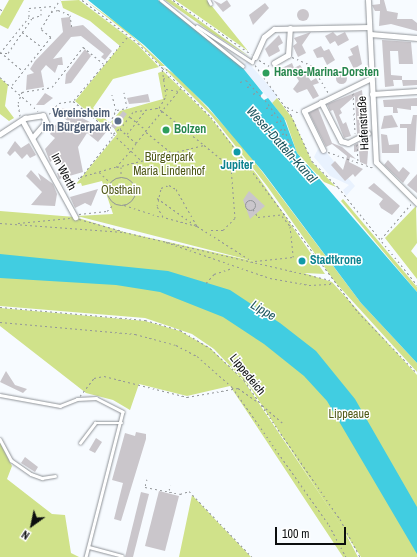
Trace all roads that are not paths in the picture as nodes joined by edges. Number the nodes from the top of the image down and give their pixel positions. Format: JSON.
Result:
{"nodes":[{"id":1,"x":161,"y":0,"type":"edge"},
{"id":2,"x":208,"y":0,"type":"edge"},
{"id":3,"x":368,"y":0,"type":"edge"},
{"id":4,"x":211,"y":4,"type":"dead end"},
{"id":5,"x":187,"y":21,"type":"junction"},
{"id":6,"x":369,"y":27,"type":"junction"},
{"id":7,"x":290,"y":28,"type":"junction"},
{"id":8,"x":370,"y":34,"type":"junction"},
{"id":9,"x":417,"y":38,"type":"edge"},
{"id":10,"x":253,"y":59,"type":"joint"},
{"id":11,"x":274,"y":63,"type":"road end"},
{"id":12,"x":243,"y":66,"type":"dead end"},
{"id":13,"x":371,"y":78,"type":"junction"},
{"id":14,"x":417,"y":91,"type":"edge"},
{"id":15,"x":372,"y":94,"type":"junction"},
{"id":16,"x":321,"y":102,"type":"junction"},
{"id":17,"x":22,"y":120,"type":"junction"},
{"id":18,"x":371,"y":133,"type":"junction"},
{"id":19,"x":0,"y":134,"type":"edge"},
{"id":20,"x":33,"y":137,"type":"junction"},
{"id":21,"x":323,"y":150,"type":"road end"},
{"id":22,"x":415,"y":202,"type":"edge"},
{"id":23,"x":74,"y":216,"type":"road end"},
{"id":24,"x":0,"y":395,"type":"edge"},
{"id":25,"x":122,"y":423,"type":"junction"},
{"id":26,"x":0,"y":439,"type":"edge"},
{"id":27,"x":80,"y":443,"type":"dead end"},
{"id":28,"x":55,"y":476,"type":"dead end"},
{"id":29,"x":89,"y":547,"type":"junction"},
{"id":30,"x":122,"y":556,"type":"edge"},
{"id":31,"x":86,"y":557,"type":"edge"},
{"id":32,"x":126,"y":557,"type":"edge"}],
"edges":[{"from":1,"to":5,"type":"lane"},
{"from":2,"to":4,"type":"lane"},
{"from":3,"to":6,"type":"street","name":"Hafenstraße"},
{"from":5,"to":10,"type":"lane"},
{"from":5,"to":12,"type":"lane"},
{"from":6,"to":7,"type":"street"},
{"from":6,"to":8,"type":"street","name":"Hafenstraße"},
{"from":7,"to":10,"type":"street"},
{"from":7,"to":11,"type":"street"},
{"from":8,"to":9,"type":"street"},
{"from":8,"to":13,"type":"street","name":"Hafenstraße"},
{"from":13,"to":15,"type":"street","name":"Hafenstraße"},
{"from":13,"to":16,"type":"street","name":"Hafenstraße"},
{"from":14,"to":15,"type":"street"},
{"from":15,"to":18,"type":"street","name":"Hafenstraße"},
{"from":16,"to":18,"type":"street","name":"Hafenstraße"},
{"from":16,"to":21,"type":"street","name":"Hafenstraße"},
{"from":17,"to":19,"type":"street"},
{"from":17,"to":20,"type":"street","name":"Im Werth"},
{"from":17,"to":20,"type":"street"},
{"from":18,"to":22,"type":"street","name":"Hafenstraße"},
{"from":20,"to":23,"type":"street","name":"Im Werth"},
{"from":24,"to":25,"type":"lane"},
{"from":25,"to":27,"type":"lane"},
{"from":25,"to":29,"type":"lane"},
{"from":26,"to":28,"type":"lane"},
{"from":29,"to":30,"type":"lane"},
{"from":29,"to":31,"type":"lane"},
{"from":30,"to":32,"type":"lane"}]}
